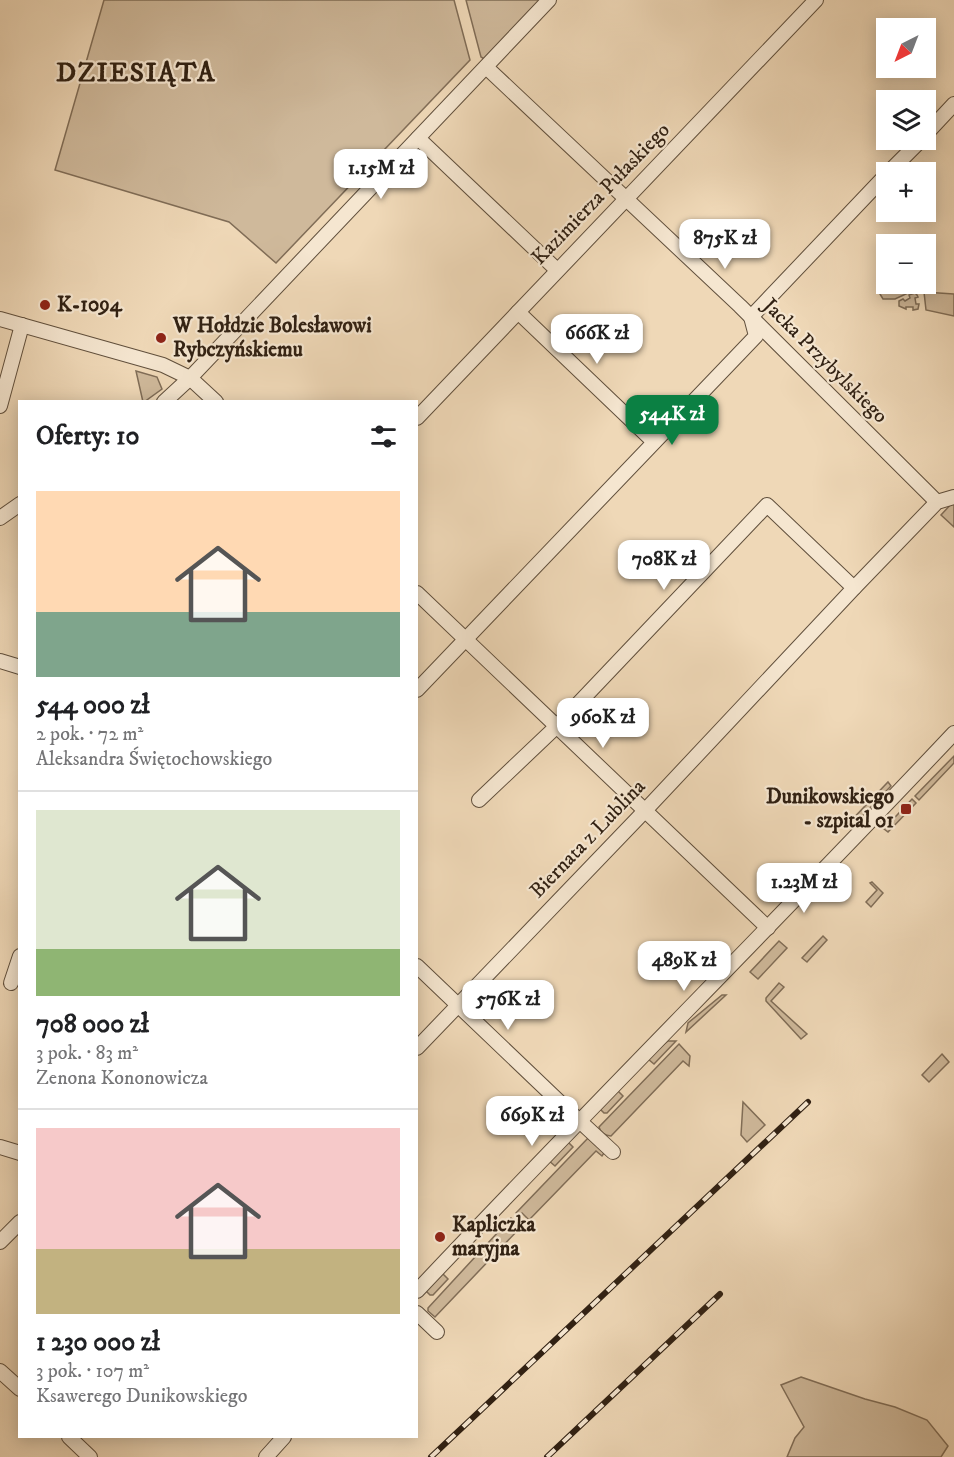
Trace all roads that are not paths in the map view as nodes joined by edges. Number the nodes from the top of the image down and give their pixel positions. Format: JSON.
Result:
{"nodes":[{"id":1,"x":549,"y":0,"type":"edge"},
{"id":2,"x":816,"y":0,"type":"edge"},
{"id":3,"x":486,"y":67,"type":"junction"},
{"id":4,"x":954,"y":105,"type":"edge"},
{"id":5,"x":936,"y":124,"type":"edge"},
{"id":6,"x":418,"y":138,"type":"junction"},
{"id":7,"x":911,"y":150,"type":"edge"},
{"id":8,"x":900,"y":162,"type":"edge"},
{"id":9,"x":876,"y":187,"type":"edge"},
{"id":10,"x":626,"y":198,"type":"junction"},
{"id":11,"x":557,"y":270,"type":"junction"},
{"id":12,"x":518,"y":312,"type":"junction"},
{"id":13,"x":751,"y":317,"type":"junction"},
{"id":14,"x":0,"y":319,"type":"edge"},
{"id":15,"x":22,"y":325,"type":"junction"},
{"id":16,"x":190,"y":378,"type":"junction"},
{"id":17,"x":166,"y":400,"type":"edge"},
{"id":18,"x":214,"y":400,"type":"edge"},
{"id":19,"x":0,"y":405,"type":"edge"},
{"id":20,"x":418,"y":417,"type":"edge"},
{"id":21,"x":654,"y":442,"type":"junction"},
{"id":22,"x":954,"y":497,"type":"edge"},
{"id":23,"x":937,"y":502,"type":"junction"},
{"id":24,"x":18,"y":505,"type":"edge"},
{"id":25,"x":0,"y":518,"type":"edge"},
{"id":26,"x":854,"y":588,"type":"junction"},
{"id":27,"x":418,"y":594,"type":"edge"},
{"id":28,"x":465,"y":639,"type":"junction"},
{"id":29,"x":0,"y":661,"type":"edge"},
{"id":30,"x":18,"y":666,"type":"edge"},
{"id":31,"x":418,"y":689,"type":"edge"},
{"id":32,"x":557,"y":726,"type":"junction"},
{"id":33,"x":954,"y":733,"type":"edge"},
{"id":34,"x":479,"y":800,"type":"dead end"},
{"id":35,"x":645,"y":811,"type":"junction"},
{"id":36,"x":768,"y":928,"type":"junction"},
{"id":37,"x":18,"y":961,"type":"edge"},
{"id":38,"x":418,"y":967,"type":"edge"},
{"id":39,"x":10,"y":983,"type":"edge"},
{"id":40,"x":458,"y":1005,"type":"junction"},
{"id":41,"x":418,"y":1047,"type":"edge"},
{"id":42,"x":579,"y":1120,"type":"junction"},
{"id":43,"x":0,"y":1147,"type":"edge"},
{"id":44,"x":18,"y":1152,"type":"edge"},
{"id":45,"x":614,"y":1152,"type":"dead end"},
{"id":46,"x":18,"y":1224,"type":"edge"},
{"id":47,"x":0,"y":1242,"type":"edge"},
{"id":48,"x":418,"y":1290,"type":"edge"},
{"id":49,"x":418,"y":1314,"type":"edge"},
{"id":50,"x":437,"y":1332,"type":"dead end"},
{"id":51,"x":0,"y":1371,"type":"edge"},
{"id":52,"x":18,"y":1387,"type":"edge"},
{"id":53,"x":70,"y":1438,"type":"edge"},
{"id":54,"x":283,"y":1438,"type":"edge"},
{"id":55,"x":90,"y":1457,"type":"edge"},
{"id":56,"x":266,"y":1457,"type":"edge"}],
"edges":[{"from":1,"to":3,"type":"street"},
{"from":2,"to":10,"type":"street","name":"Kazimierza Pułaskiego"},
{"from":3,"to":6,"type":"street"},
{"from":3,"to":10,"type":"street","name":"Jacka Przybylskiego"},
{"from":4,"to":5,"type":"street"},
{"from":6,"to":11,"type":"street"},
{"from":6,"to":16,"type":"street"},
{"from":7,"to":8,"type":"street"},
{"from":9,"to":13,"type":"street"},
{"from":10,"to":11,"type":"street","name":"Kazimierza Pułaskiego"},
{"from":10,"to":13,"type":"street","name":"Jacka Przybylskiego"},
{"from":11,"to":12,"type":"street","name":"Kazimierza Pułaskiego"},
{"from":12,"to":20,"type":"street","name":"Kazimierza Pułaskiego"},
{"from":12,"to":21,"type":"street"},
{"from":13,"to":21,"type":"street"},
{"from":13,"to":23,"type":"street","name":"Jacka Przybylskiego"},
{"from":14,"to":15,"type":"street"},
{"from":15,"to":16,"type":"street"},
{"from":15,"to":19,"type":"street"},
{"from":16,"to":17,"type":"street"},
{"from":16,"to":18,"type":"street"},
{"from":21,"to":28,"type":"street"},
{"from":22,"to":23,"type":"street"},
{"from":23,"to":26,"type":"street","name":"Biernata z Lublina"},
{"from":24,"to":25,"type":"street"},
{"from":26,"to":32,"type":"street"},
{"from":26,"to":35,"type":"street","name":"Biernata z Lublina"},
{"from":27,"to":28,"type":"street"},
{"from":28,"to":31,"type":"street"},
{"from":28,"to":32,"type":"street"},
{"from":29,"to":30,"type":"street"},
{"from":32,"to":34,"type":"street"},
{"from":32,"to":35,"type":"street"},
{"from":33,"to":36,"type":"street"},
{"from":35,"to":36,"type":"street"},
{"from":35,"to":40,"type":"street","name":"Biernata z Lublina"},
{"from":36,"to":42,"type":"street"},
{"from":37,"to":39,"type":"street"},
{"from":38,"to":40,"type":"street"},
{"from":40,"to":41,"type":"street","name":"Biernata z Lublina"},
{"from":40,"to":42,"type":"street"},
{"from":42,"to":45,"type":"street"},
{"from":42,"to":48,"type":"street"},
{"from":43,"to":44,"type":"street"},
{"from":46,"to":47,"type":"street"},
{"from":49,"to":50,"type":"street"},
{"from":51,"to":52,"type":"street"},
{"from":53,"to":55,"type":"street"},
{"from":54,"to":56,"type":"street"}]}
